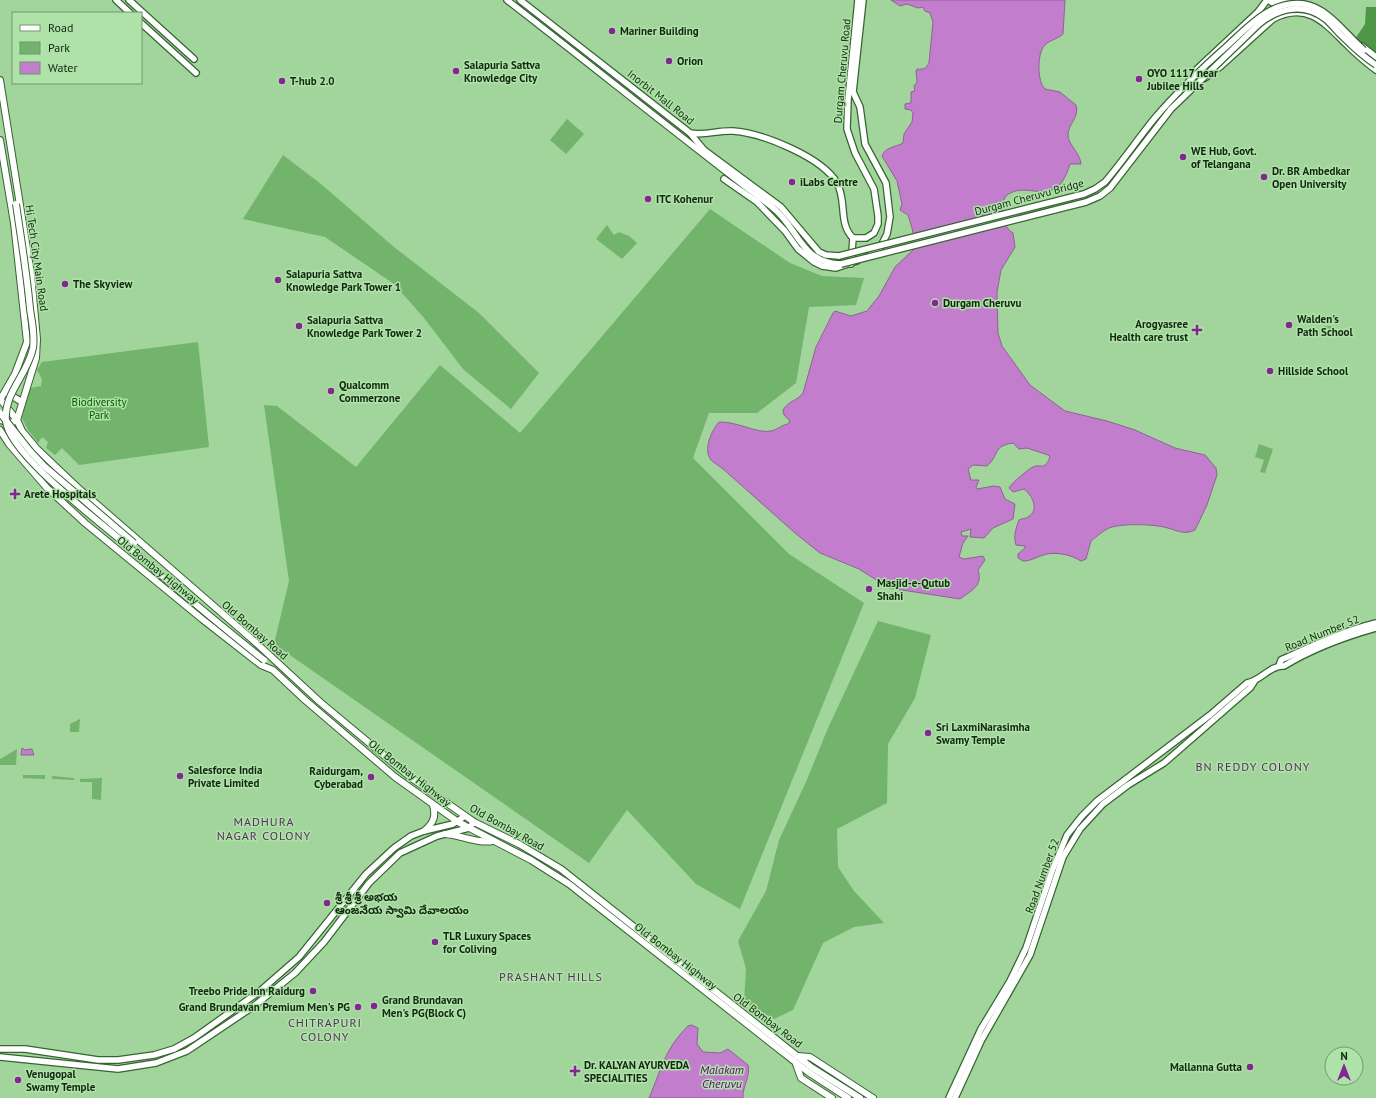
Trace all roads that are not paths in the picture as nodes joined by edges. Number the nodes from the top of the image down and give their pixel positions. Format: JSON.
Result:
{"nodes":[{"id":1,"x":116,"y":0,"type":"edge"},
{"id":2,"x":129,"y":0,"type":"edge"},
{"id":3,"x":508,"y":0,"type":"edge"},
{"id":4,"x":520,"y":0,"type":"edge"},
{"id":5,"x":858,"y":0,"type":"edge"},
{"id":6,"x":863,"y":0,"type":"edge"},
{"id":7,"x":1268,"y":0,"type":"edge"},
{"id":8,"x":1274,"y":0,"type":"edge"},
{"id":9,"x":129,"y":12,"type":"edge"},
{"id":10,"x":1290,"y":13,"type":"junction"},
{"id":11,"x":142,"y":24,"type":"edge"},
{"id":12,"x":159,"y":27,"type":"junction"},
{"id":13,"x":153,"y":34,"type":"junction"},
{"id":14,"x":1376,"y":57,"type":"edge"},
{"id":15,"x":194,"y":59,"type":"dead end"},
{"id":16,"x":1376,"y":60,"type":"edge"},
{"id":17,"x":1376,"y":65,"type":"edge"},
{"id":18,"x":1376,"y":70,"type":"edge"},
{"id":19,"x":196,"y":73,"type":"dead end"},
{"id":20,"x":1194,"y":76,"type":"junction"},
{"id":21,"x":1203,"y":79,"type":"junction"},
{"id":22,"x":0,"y":80,"type":"edge"},
{"id":23,"x":690,"y":133,"type":"junction"},
{"id":24,"x":0,"y":140,"type":"edge"},
{"id":25,"x":711,"y":160,"type":"joint"},
{"id":26,"x":724,"y":179,"type":"dead end"},
{"id":27,"x":8,"y":190,"type":"junction"},
{"id":28,"x":853,"y":238,"type":"junction"},
{"id":29,"x":865,"y":238,"type":"junction"},
{"id":30,"x":863,"y":252,"type":"dead end"},
{"id":31,"x":850,"y":265,"type":"junction"},
{"id":32,"x":2,"y":390,"type":"edge"},
{"id":33,"x":0,"y":400,"type":"edge"},
{"id":34,"x":22,"y":402,"type":"junction"},
{"id":35,"x":0,"y":413,"type":"edge"},
{"id":36,"x":0,"y":420,"type":"edge"},
{"id":37,"x":17,"y":420,"type":"junction"},
{"id":38,"x":22,"y":431,"type":"junction"},
{"id":39,"x":1,"y":432,"type":"edge"},
{"id":40,"x":149,"y":549,"type":"junction"},
{"id":41,"x":174,"y":573,"type":"junction"},
{"id":42,"x":162,"y":586,"type":"junction"},
{"id":43,"x":1376,"y":623,"type":"edge"},
{"id":44,"x":1369,"y":628,"type":"junction"},
{"id":45,"x":1376,"y":628,"type":"edge"},
{"id":46,"x":273,"y":670,"type":"junction"},
{"id":47,"x":1254,"y":682,"type":"junction"},
{"id":48,"x":433,"y":804,"type":"junction"},
{"id":49,"x":465,"y":816,"type":"junction"},
{"id":50,"x":474,"y":822,"type":"junction"},
{"id":51,"x":456,"y":823,"type":"junction"},
{"id":52,"x":469,"y":828,"type":"junction"},
{"id":53,"x":424,"y":831,"type":"junction"},
{"id":54,"x":456,"y":831,"type":"junction"},
{"id":55,"x":445,"y":834,"type":"junction"},
{"id":56,"x":493,"y":841,"type":"junction"},
{"id":57,"x":0,"y":1049,"type":"edge"},
{"id":58,"x":798,"y":1056,"type":"junction"},
{"id":59,"x":0,"y":1057,"type":"edge"},
{"id":60,"x":795,"y":1063,"type":"junction"},
{"id":61,"x":810,"y":1070,"type":"junction"},
{"id":62,"x":832,"y":1098,"type":"edge"},
{"id":63,"x":848,"y":1098,"type":"edge"},
{"id":64,"x":860,"y":1098,"type":"edge"},
{"id":65,"x":873,"y":1098,"type":"edge"},
{"id":66,"x":949,"y":1098,"type":"edge"},
{"id":67,"x":954,"y":1098,"type":"edge"}],
"edges":[{"from":1,"to":9,"type":"main road"},
{"from":2,"to":12,"type":"main road"},
{"from":3,"to":25,"type":"main road","name":"Inorbit Mall Road"},
{"from":4,"to":23,"type":"main road","name":"Inorbit Mall Road"},
{"from":5,"to":29,"type":"main road","name":"Durgam Cheruvu Road"},
{"from":6,"to":31,"type":"main road","name":"Durgam Cheruvu Road"},
{"from":7,"to":10,"type":"main road"},
{"from":7,"to":20,"type":"main road"},
{"from":8,"to":14,"type":"main road"},
{"from":10,"to":18,"type":"main road"},
{"from":10,"to":21,"type":"main road"},
{"from":11,"to":13,"type":"main road"},
{"from":12,"to":13,"type":"main road"},
{"from":12,"to":15,"type":"main road"},
{"from":13,"to":19,"type":"main road"},
{"from":16,"to":20,"type":"main road","name":"Durgam Cheruvu Bridge","bridge":true},
{"from":17,"to":21,"type":"main road","name":"Durgam Cheruvu Bridge","bridge":true},
{"from":20,"to":23,"type":"main road","name":"Durgam Cheruvu Bridge","bridge":true},
{"from":21,"to":25,"type":"main road","name":"Durgam Cheruvu Bridge","bridge":true},
{"from":22,"to":34,"type":"main road","name":"Hi Tech City Main Road"},
{"from":23,"to":28,"type":"main road","name":"Inorbit Mall Road"},
{"from":24,"to":27,"type":"main road","name":"Hi Tech City Main Road"},
{"from":26,"to":31,"type":"main road"},
{"from":27,"to":32,"type":"main road","name":"Hi Tech City Main Road"},
{"from":27,"to":46,"type":"main road","bridge":true},
{"from":28,"to":29,"type":"main road"},
{"from":28,"to":31,"type":"main road"},
{"from":29,"to":30,"type":"main road"},
{"from":32,"to":33,"type":"main road","name":"Hi Tech City Main Road"},
{"from":32,"to":34,"type":"main road"},
{"from":33,"to":37,"type":"main road","name":"Old Bombay Road"},
{"from":34,"to":37,"type":"main road","name":"Hi Tech City Main Road"},
{"from":35,"to":40,"type":"main road","bridge":true},
{"from":36,"to":37,"type":"main road"},
{"from":37,"to":38,"type":"main road","name":"Old Bombay Road"},
{"from":38,"to":39,"type":"main road"},
{"from":38,"to":40,"type":"main road","name":"Old Bombay Road"},
{"from":39,"to":42,"type":"main road","name":"Old Bombay Highway"},
{"from":40,"to":41,"type":"main road","name":"Old Bombay Road"},
{"from":41,"to":42,"type":"main road"},
{"from":41,"to":49,"type":"main road","name":"Old Bombay Road"},
{"from":42,"to":46,"type":"main road","name":"Old Bombay Highway"},
{"from":43,"to":44,"type":"main road","name":"Road Number 52"},
{"from":44,"to":45,"type":"main road","name":"Road Number 52"},
{"from":44,"to":47,"type":"main road","name":"Road Number 52"},
{"from":46,"to":48,"type":"main road","name":"Old Bombay Highway"},
{"from":47,"to":66,"type":"main road","name":"Road Number 52"},
{"from":47,"to":67,"type":"main road","name":"Road Number 52"},
{"from":48,"to":51,"type":"main road","name":"Old Bombay Highway"},
{"from":48,"to":53,"type":"main road"},
{"from":49,"to":50,"type":"main road","name":"Old Bombay Road"},
{"from":49,"to":51,"type":"main road"},
{"from":50,"to":52,"type":"main road"},
{"from":50,"to":58,"type":"main road","name":"Old Bombay Road"},
{"from":51,"to":52,"type":"main road","name":"Old Bombay Highway"},
{"from":51,"to":53,"type":"main road"},
{"from":51,"to":54,"type":"main road"},
{"from":52,"to":54,"type":"main road"},
{"from":52,"to":56,"type":"main road","name":"Old Bombay Highway"},
{"from":53,"to":57,"type":"main road"},
{"from":54,"to":55,"type":"main road"},
{"from":55,"to":56,"type":"main road"},
{"from":55,"to":59,"type":"main road"},
{"from":56,"to":60,"type":"main road","name":"Old Bombay Highway"},
{"from":58,"to":61,"type":"main road"},
{"from":58,"to":65,"type":"main road","name":"Old Bombay Road"},
{"from":60,"to":61,"type":"main road"},
{"from":60,"to":62,"type":"main road","name":"Old Bombay Highway"},
{"from":61,"to":63,"type":"main road"},
{"from":61,"to":64,"type":"main road"}]}
